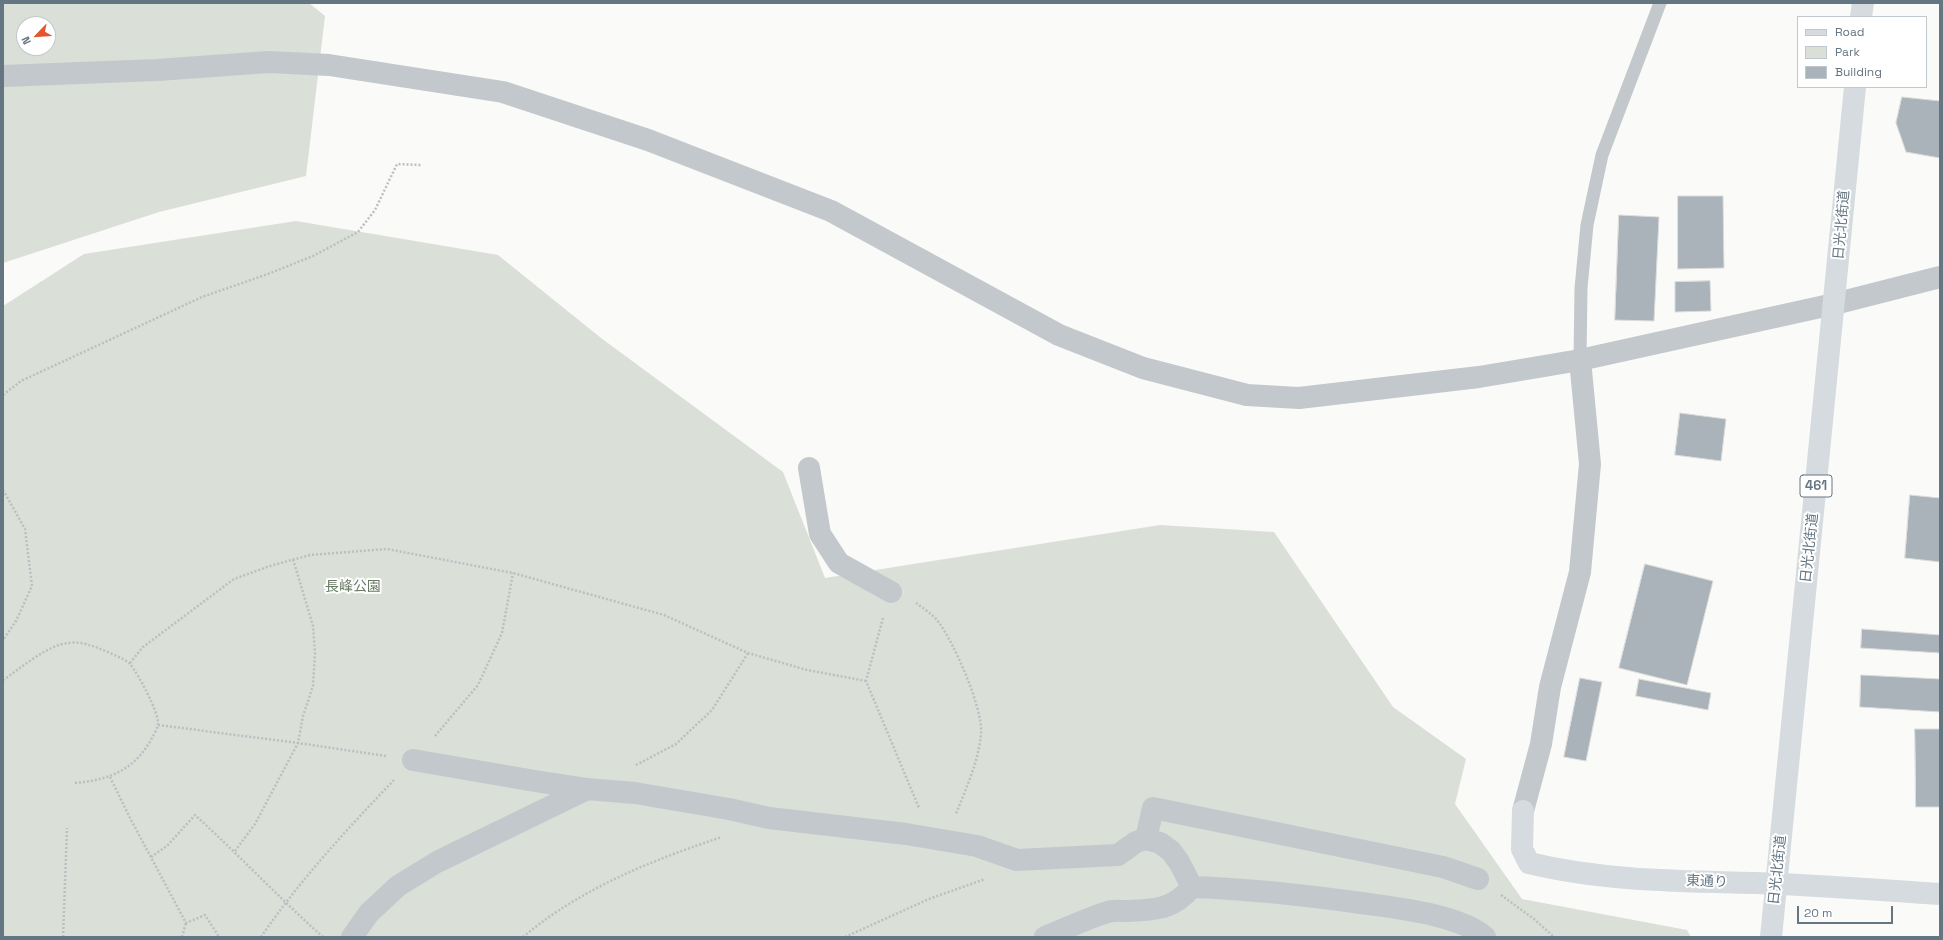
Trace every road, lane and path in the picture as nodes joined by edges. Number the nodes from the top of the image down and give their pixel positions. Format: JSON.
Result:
{"nodes":[{"id":1,"x":1660,"y":3,"type":"edge"},
{"id":2,"x":1863,"y":3,"type":"edge"},
{"id":3,"x":1861,"y":16,"type":"edge"},
{"id":4,"x":3,"y":76,"type":"edge"},
{"id":5,"x":1855,"y":88,"type":"edge"},
{"id":6,"x":421,"y":164,"type":"dead end"},
{"id":7,"x":1940,"y":277,"type":"edge"},
{"id":8,"x":1834,"y":304,"type":"junction"},
{"id":9,"x":1580,"y":360,"type":"junction"},
{"id":10,"x":3,"y":395,"type":"edge"},
{"id":11,"x":809,"y":468,"type":"dead end"},
{"id":12,"x":3,"y":490,"type":"edge"},
{"id":13,"x":293,"y":559,"type":"junction"},
{"id":14,"x":891,"y":592,"type":"junction"},
{"id":15,"x":3,"y":640,"type":"edge"},
{"id":16,"x":748,"y":653,"type":"junction"},
{"id":17,"x":130,"y":663,"type":"junction"},
{"id":18,"x":3,"y":680,"type":"edge"},
{"id":19,"x":866,"y":681,"type":"junction"},
{"id":20,"x":158,"y":725,"type":"junction"},
{"id":21,"x":298,"y":743,"type":"junction"},
{"id":22,"x":413,"y":760,"type":"joint"},
{"id":23,"x":632,"y":767,"type":"dead end"},
{"id":24,"x":110,"y":777,"type":"junction"},
{"id":25,"x":75,"y":783,"type":"dead end"},
{"id":26,"x":587,"y":789,"type":"junction"},
{"id":27,"x":1523,"y":811,"type":"joint"},
{"id":28,"x":67,"y":828,"type":"dead end"},
{"id":29,"x":724,"y":836,"type":"dead end"},
{"id":30,"x":1146,"y":838,"type":"junction"},
{"id":31,"x":940,"y":840,"type":"junction"},
{"id":32,"x":235,"y":851,"type":"junction"},
{"id":33,"x":151,"y":857,"type":"junction"},
{"id":34,"x":1017,"y":860,"type":"junction"},
{"id":35,"x":1478,"y":879,"type":"joint"},
{"id":36,"x":1776,"y":884,"type":"junction"},
{"id":37,"x":1192,"y":887,"type":"junction"},
{"id":38,"x":1940,"y":894,"type":"edge"},
{"id":39,"x":186,"y":922,"type":"junction"},
{"id":40,"x":64,"y":937,"type":"edge"},
{"id":41,"x":182,"y":937,"type":"edge"},
{"id":42,"x":219,"y":937,"type":"edge"},
{"id":43,"x":323,"y":937,"type":"edge"},
{"id":44,"x":352,"y":937,"type":"edge"},
{"id":45,"x":523,"y":937,"type":"edge"},
{"id":46,"x":845,"y":937,"type":"edge"},
{"id":47,"x":1045,"y":937,"type":"edge"},
{"id":48,"x":1485,"y":937,"type":"edge"},
{"id":49,"x":1554,"y":937,"type":"edge"},
{"id":50,"x":1771,"y":937,"type":"edge"}],
"edges":[{"from":1,"to":9,"type":"lane"},
{"from":2,"to":3,"type":"main road"},
{"from":4,"to":9,"type":"street"},
{"from":5,"to":8,"type":"main road","name":"日光北街道","number":"461"},
{"from":6,"to":10,"type":"path"},
{"from":7,"to":8,"type":"street"},
{"from":8,"to":9,"type":"street"},
{"from":8,"to":36,"type":"main road","name":"日光北街道","number":"461"},
{"from":9,"to":27,"type":"street"},
{"from":11,"to":14,"type":"street"},
{"from":12,"to":15,"type":"path"},
{"from":13,"to":16,"type":"path"},
{"from":13,"to":17,"type":"path"},
{"from":13,"to":21,"type":"path"},
{"from":14,"to":19,"type":"path"},
{"from":14,"to":31,"type":"path"},
{"from":16,"to":19,"type":"path"},
{"from":16,"to":23,"type":"path"},
{"from":17,"to":18,"type":"path"},
{"from":17,"to":20,"type":"path"},
{"from":19,"to":31,"type":"path"},
{"from":20,"to":21,"type":"path"},
{"from":20,"to":24,"type":"path"},
{"from":21,"to":22,"type":"path"},
{"from":21,"to":32,"type":"path"},
{"from":22,"to":26,"type":"street"},
{"from":24,"to":25,"type":"path"},
{"from":24,"to":33,"type":"path"},
{"from":26,"to":31,"type":"street"},
{"from":26,"to":44,"type":"street"},
{"from":27,"to":36,"type":"main road","name":"東通り"},
{"from":28,"to":40,"type":"path"},
{"from":29,"to":45,"type":"path"},
{"from":30,"to":34,"type":"street"},
{"from":30,"to":35,"type":"street"},
{"from":30,"to":37,"type":"street"},
{"from":31,"to":34,"type":"street"},
{"from":32,"to":33,"type":"path"},
{"from":32,"to":43,"type":"path"},
{"from":33,"to":39,"type":"path"},
{"from":34,"to":46,"type":"path"},
{"from":35,"to":49,"type":"path"},
{"from":36,"to":38,"type":"main road","name":"東通り"},
{"from":36,"to":50,"type":"main road","name":"日光北街道","number":"461"},
{"from":37,"to":47,"type":"street"},
{"from":37,"to":48,"type":"street"},
{"from":39,"to":41,"type":"path"},
{"from":39,"to":42,"type":"path"}]}
